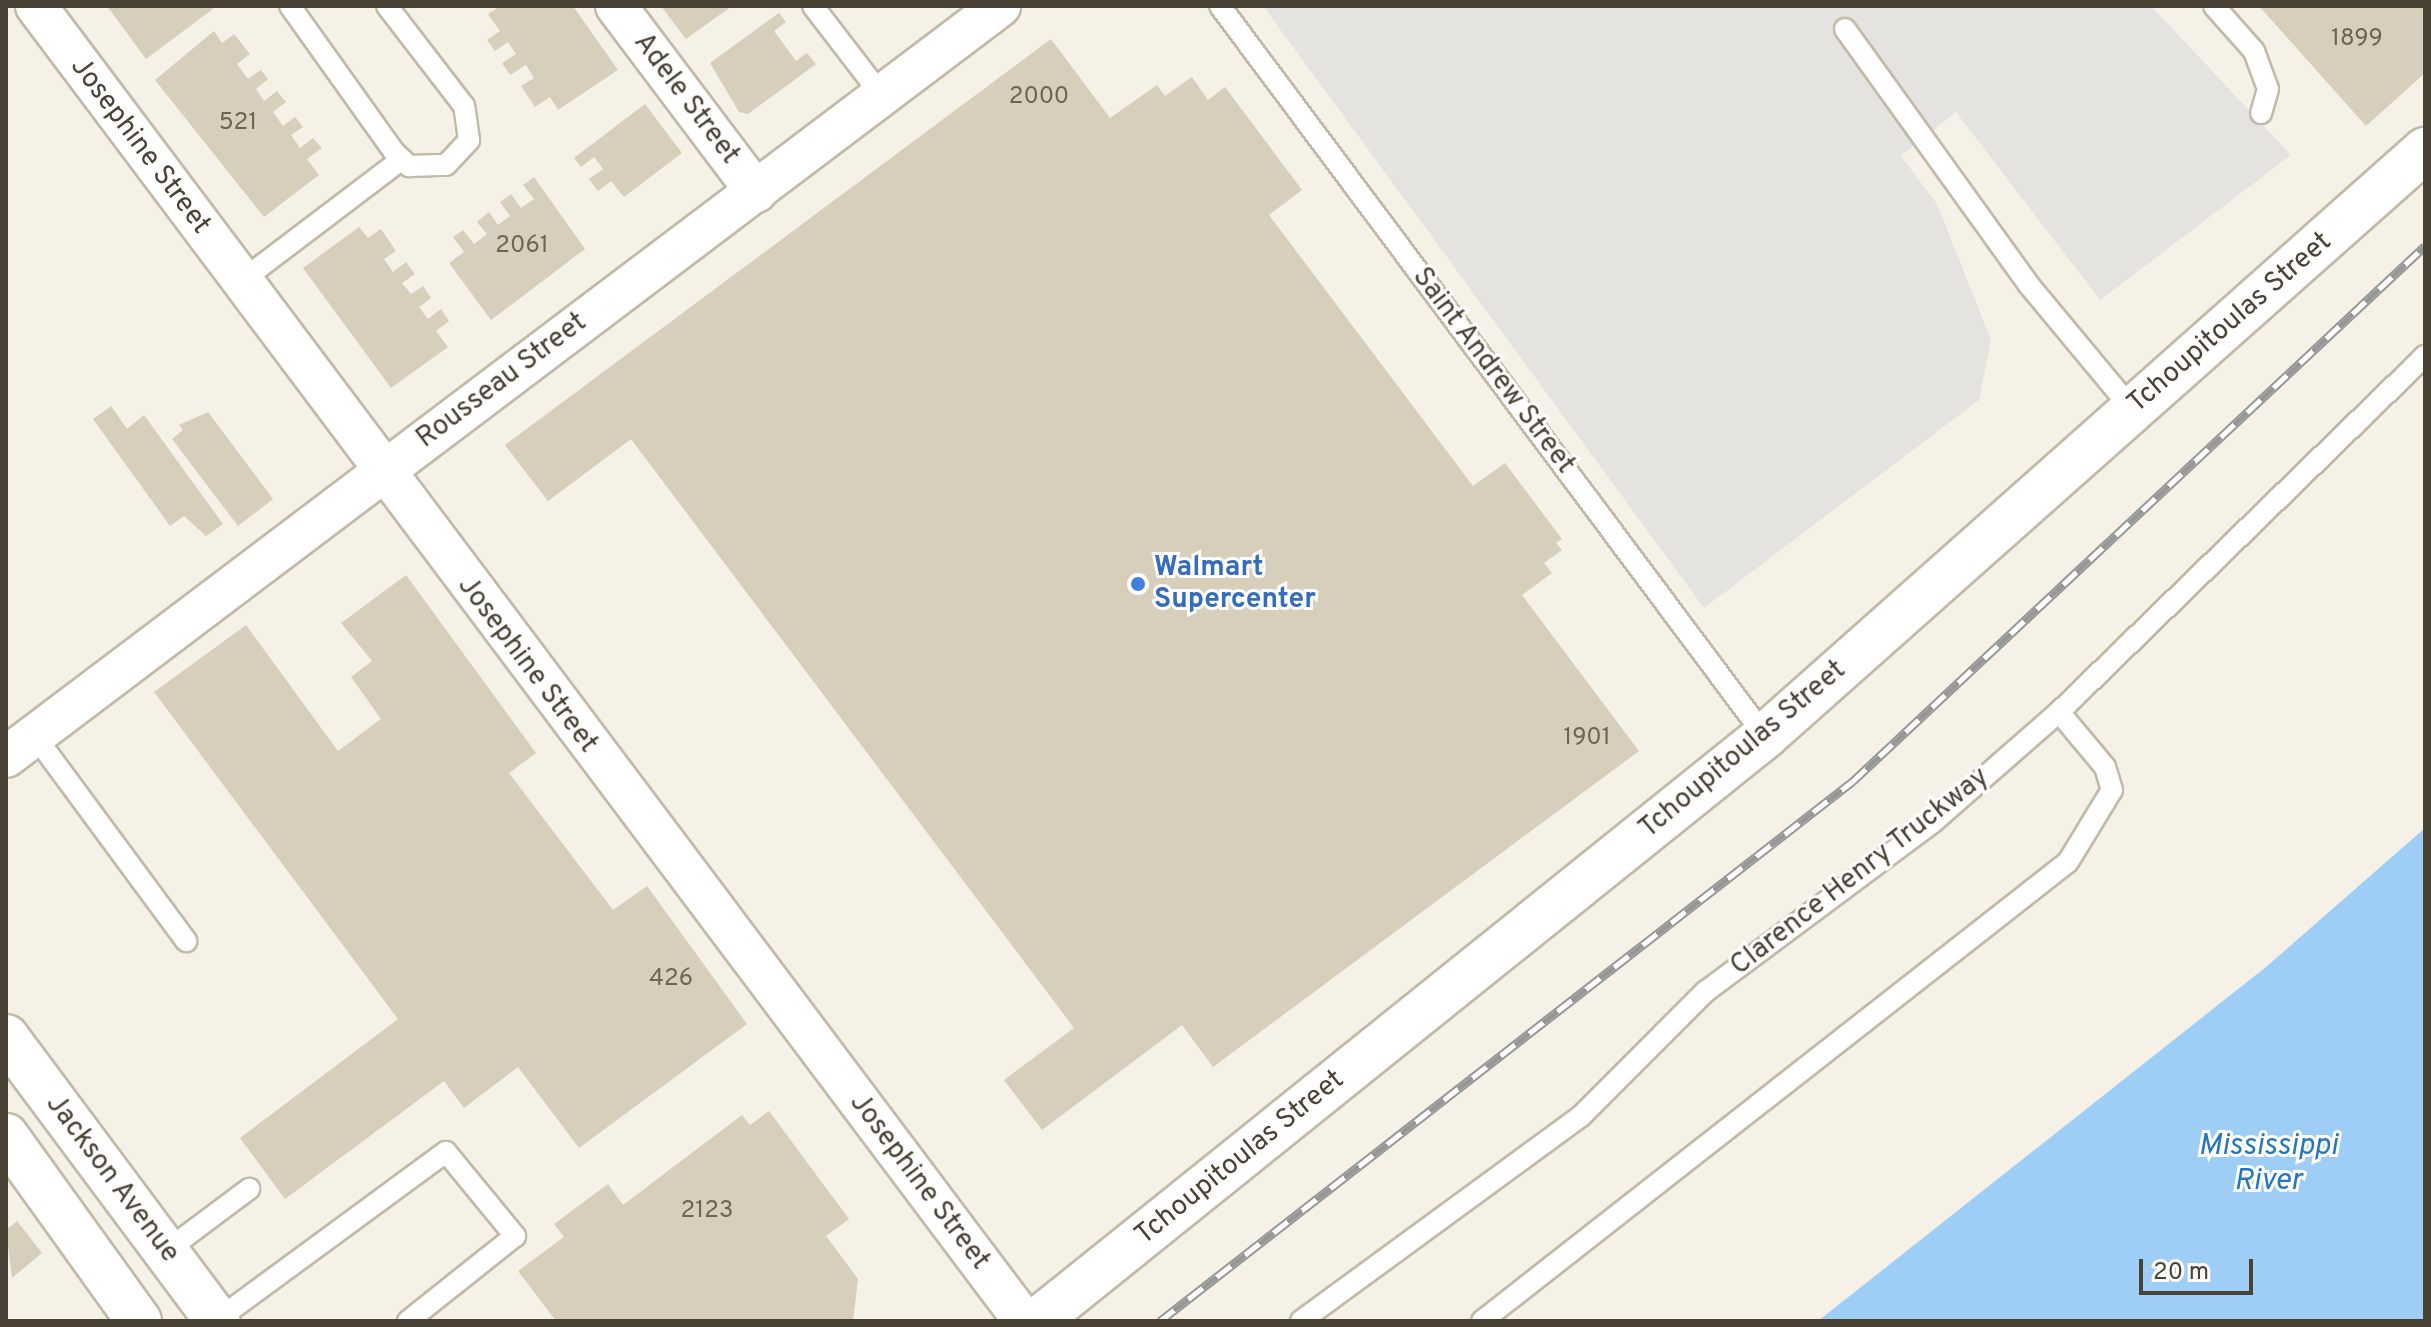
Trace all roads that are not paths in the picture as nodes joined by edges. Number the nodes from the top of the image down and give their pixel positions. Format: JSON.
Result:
{"nodes":[{"id":1,"x":36,"y":6,"type":"edge"},
{"id":2,"x":290,"y":6,"type":"edge"},
{"id":3,"x":387,"y":6,"type":"edge"},
{"id":4,"x":616,"y":6,"type":"edge"},
{"id":5,"x":813,"y":6,"type":"edge"},
{"id":6,"x":1000,"y":6,"type":"edge"},
{"id":7,"x":1220,"y":6,"type":"edge"},
{"id":8,"x":2214,"y":6,"type":"edge"},
{"id":9,"x":1845,"y":29,"type":"dead end"},
{"id":10,"x":883,"y":97,"type":"junction"},
{"id":11,"x":2261,"y":113,"type":"dead end"},
{"id":12,"x":2425,"y":150,"type":"edge"},
{"id":13,"x":402,"y":159,"type":"junction"},
{"id":14,"x":756,"y":192,"type":"junction"},
{"id":15,"x":240,"y":282,"type":"junction"},
{"id":16,"x":2425,"y":356,"type":"edge"},
{"id":17,"x":2132,"y":409,"type":"junction"},
{"id":18,"x":381,"y":472,"type":"junction"},
{"id":19,"x":2059,"y":712,"type":"junction"},
{"id":20,"x":1765,"y":736,"type":"junction"},
{"id":21,"x":20,"y":746,"type":"edge"},
{"id":22,"x":186,"y":941,"type":"dead end"},
{"id":23,"x":6,"y":1037,"type":"edge"},
{"id":24,"x":6,"y":1136,"type":"edge"},
{"id":25,"x":249,"y":1189,"type":"dead end"},
{"id":26,"x":166,"y":1251,"type":"junction"},
{"id":27,"x":217,"y":1320,"type":"edge"},
{"id":28,"x":139,"y":1321,"type":"edge"},
{"id":29,"x":408,"y":1321,"type":"edge"},
{"id":30,"x":1024,"y":1321,"type":"edge"},
{"id":31,"x":1037,"y":1321,"type":"edge"},
{"id":32,"x":1301,"y":1321,"type":"edge"},
{"id":33,"x":1482,"y":1321,"type":"edge"}],
"edges":[{"from":1,"to":15,"type":"street","name":"Josephine Street"},
{"from":2,"to":13,"type":"lane"},
{"from":3,"to":13,"type":"lane"},
{"from":4,"to":14,"type":"street","name":"Adele Street"},
{"from":5,"to":10,"type":"lane"},
{"from":6,"to":10,"type":"street","name":"Rousseau Street"},
{"from":7,"to":20,"type":"lane","name":"Saint Andrew Street"},
{"from":8,"to":11,"type":"lane"},
{"from":9,"to":17,"type":"lane"},
{"from":10,"to":14,"type":"street","name":"Rousseau Street"},
{"from":12,"to":17,"type":"street","name":"Tchoupitoulas Street"},
{"from":13,"to":15,"type":"lane"},
{"from":14,"to":18,"type":"street","name":"Rousseau Street"},
{"from":15,"to":18,"type":"street","name":"Josephine Street"},
{"from":16,"to":19,"type":"lane","name":"Clarence Henry Truckway"},
{"from":17,"to":20,"type":"street","name":"Tchoupitoulas Street"},
{"from":18,"to":21,"type":"street","name":"Rousseau Street"},
{"from":18,"to":30,"type":"street","name":"Josephine Street"},
{"from":19,"to":32,"type":"lane","name":"Clarence Henry Truckway"},
{"from":19,"to":33,"type":"lane"},
{"from":20,"to":31,"type":"street","name":"Tchoupitoulas Street"},
{"from":21,"to":22,"type":"lane"},
{"from":23,"to":26,"type":"street","name":"Jackson Avenue"},
{"from":24,"to":28,"type":"street"},
{"from":25,"to":26,"type":"lane"},
{"from":26,"to":27,"type":"street","name":"Jackson Avenue"},
{"from":27,"to":29,"type":"lane"}]}
